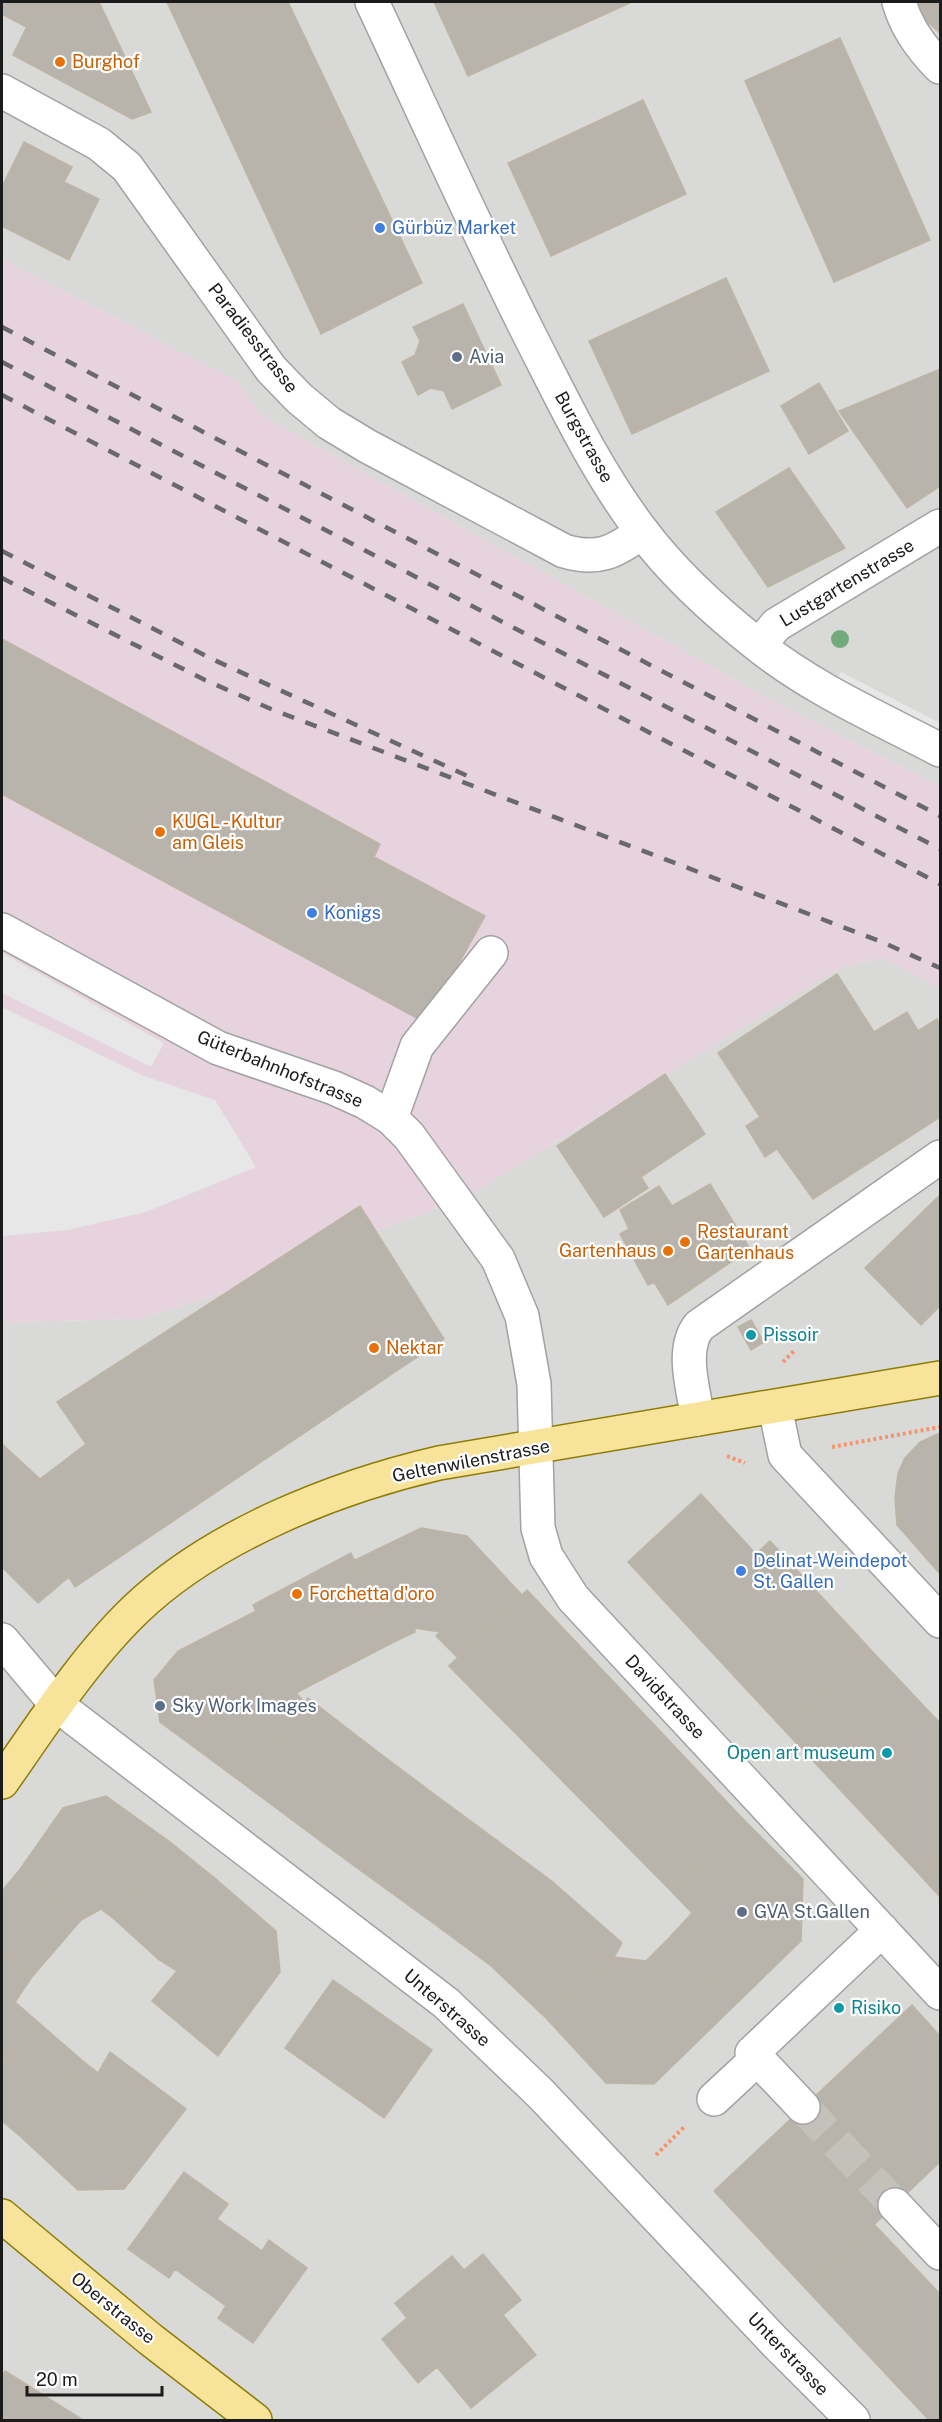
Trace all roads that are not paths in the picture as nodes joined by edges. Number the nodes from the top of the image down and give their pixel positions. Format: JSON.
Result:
{"nodes":[{"id":1,"x":372,"y":2,"type":"edge"},
{"id":2,"x":899,"y":2,"type":"edge"},
{"id":3,"x":940,"y":67,"type":"edge"},
{"id":4,"x":2,"y":91,"type":"edge"},
{"id":5,"x":940,"y":526,"type":"edge"},
{"id":6,"x":642,"y":532,"type":"junction"},
{"id":7,"x":759,"y":646,"type":"junction"},
{"id":8,"x":940,"y":750,"type":"edge"},
{"id":9,"x":2,"y":930,"type":"edge"},
{"id":10,"x":491,"y":953,"type":"dead end"},
{"id":11,"x":400,"y":1127,"type":"junction"},
{"id":12,"x":940,"y":1157,"type":"edge"},
{"id":13,"x":940,"y":1378,"type":"edge"},
{"id":14,"x":775,"y":1407,"type":"junction"},
{"id":15,"x":698,"y":1419,"type":"junction"},
{"id":16,"x":535,"y":1446,"type":"junction"},
{"id":17,"x":940,"y":1622,"type":"edge"},
{"id":18,"x":2,"y":1640,"type":"edge"},
{"id":19,"x":57,"y":1705,"type":"junction"},
{"id":20,"x":2,"y":1782,"type":"edge"},
{"id":21,"x":882,"y":1930,"type":"junction"},
{"id":22,"x":940,"y":1992,"type":"edge"},
{"id":23,"x":757,"y":2059,"type":"junction"},
{"id":24,"x":714,"y":2099,"type":"dead end"},
{"id":25,"x":803,"y":2107,"type":"tunnel mouth"},
{"id":26,"x":895,"y":2205,"type":"tunnel mouth"},
{"id":27,"x":2,"y":2217,"type":"edge"},
{"id":28,"x":940,"y":2253,"type":"edge"},
{"id":29,"x":255,"y":2421,"type":"edge"},
{"id":30,"x":853,"y":2421,"type":"edge"}],
"edges":[{"from":1,"to":6,"type":"street","name":"Burgstrasse"},
{"from":2,"to":3,"type":"street"},
{"from":4,"to":6,"type":"street","name":"Paradiesstrasse"},
{"from":5,"to":7,"type":"street","name":"Lustgartenstrasse"},
{"from":6,"to":7,"type":"street","name":"Burgstrasse"},
{"from":7,"to":8,"type":"street","name":"Burgstrasse"},
{"from":9,"to":11,"type":"street","name":"Güterbahnhofstrasse"},
{"from":10,"to":11,"type":"street"},
{"from":11,"to":16,"type":"street","name":"Güterbahnhofstrasse"},
{"from":12,"to":15,"type":"street"},
{"from":13,"to":14,"type":"main road","name":"Geltenwilenstrasse"},
{"from":14,"to":15,"type":"main road","name":"Geltenwilenstrasse"},
{"from":14,"to":17,"type":"street"},
{"from":15,"to":16,"type":"main road","name":"Geltenwilenstrasse"},
{"from":16,"to":19,"type":"main road","name":"Geltenwilenstrasse"},
{"from":16,"to":21,"type":"street","name":"Davidstrasse"},
{"from":18,"to":19,"type":"street","name":"Unterstrasse"},
{"from":19,"to":20,"type":"main road","name":"Geltenwilenstrasse"},
{"from":19,"to":30,"type":"street","name":"Unterstrasse"},
{"from":21,"to":22,"type":"street","name":"Davidstrasse"},
{"from":21,"to":23,"type":"street"},
{"from":23,"to":24,"type":"street"},
{"from":23,"to":25,"type":"street"},
{"from":26,"to":28,"type":"street"},
{"from":27,"to":29,"type":"main road","name":"Oberstrasse"}]}
